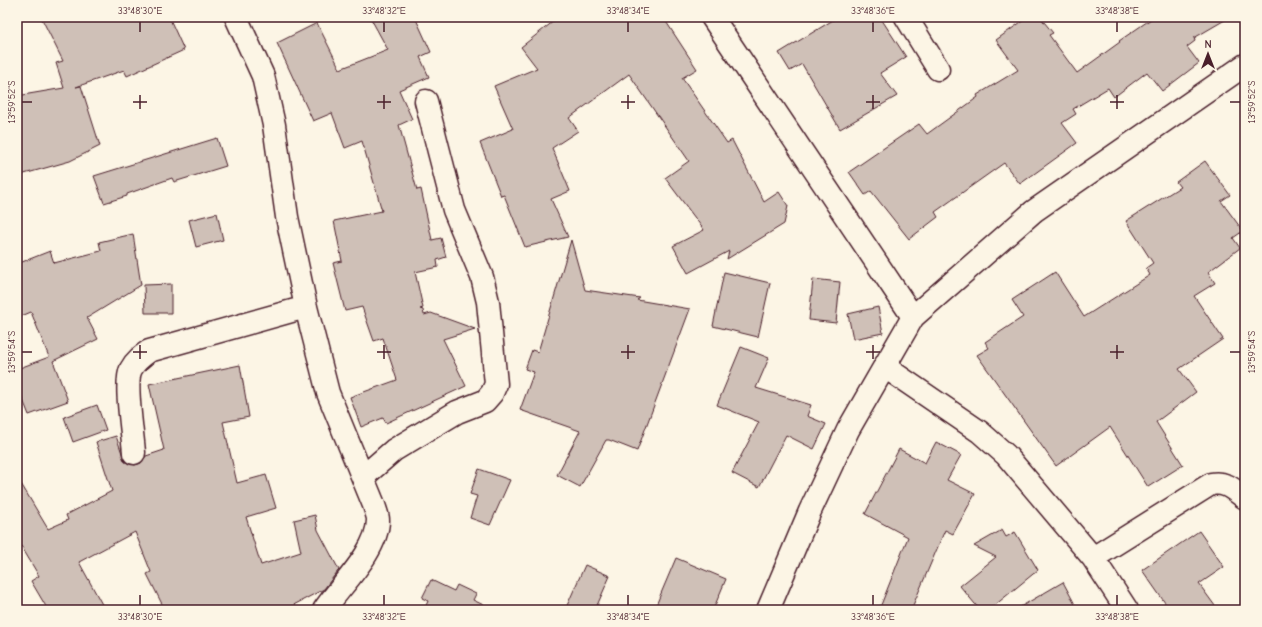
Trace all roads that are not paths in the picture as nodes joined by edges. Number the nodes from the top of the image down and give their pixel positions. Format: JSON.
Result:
{"nodes":[{"id":1,"x":236,"y":17,"type":"edge"},
{"id":2,"x":712,"y":17,"type":"edge"},
{"id":3,"x":906,"y":17,"type":"edge"},
{"id":4,"x":1245,"y":65,"type":"edge"},
{"id":5,"x":938,"y":69,"type":"dead end"},
{"id":6,"x":426,"y":101,"type":"dead end"},
{"id":7,"x":306,"y":307,"type":"junction"},
{"id":8,"x":913,"y":317,"type":"junction"},
{"id":9,"x":885,"y":367,"type":"junction"},
{"id":10,"x":134,"y":453,"type":"dead end"},
{"id":11,"x":363,"y":477,"type":"junction"},
{"id":12,"x":1245,"y":498,"type":"edge"},
{"id":13,"x":1093,"y":558,"type":"junction"},
{"id":14,"x":324,"y":610,"type":"edge"},
{"id":15,"x":768,"y":610,"type":"edge"},
{"id":16,"x":1126,"y":610,"type":"edge"}],
"edges":[{"from":1,"to":7,"type":"street"},
{"from":2,"to":8,"type":"street"},
{"from":3,"to":5,"type":"street"},
{"from":4,"to":8,"type":"street"},
{"from":6,"to":11,"type":"street"},
{"from":7,"to":10,"type":"street"},
{"from":7,"to":11,"type":"street"},
{"from":8,"to":9,"type":"street"},
{"from":9,"to":13,"type":"street"},
{"from":9,"to":15,"type":"street"},
{"from":11,"to":14,"type":"street"},
{"from":12,"to":13,"type":"street"},
{"from":13,"to":16,"type":"street"}]}
